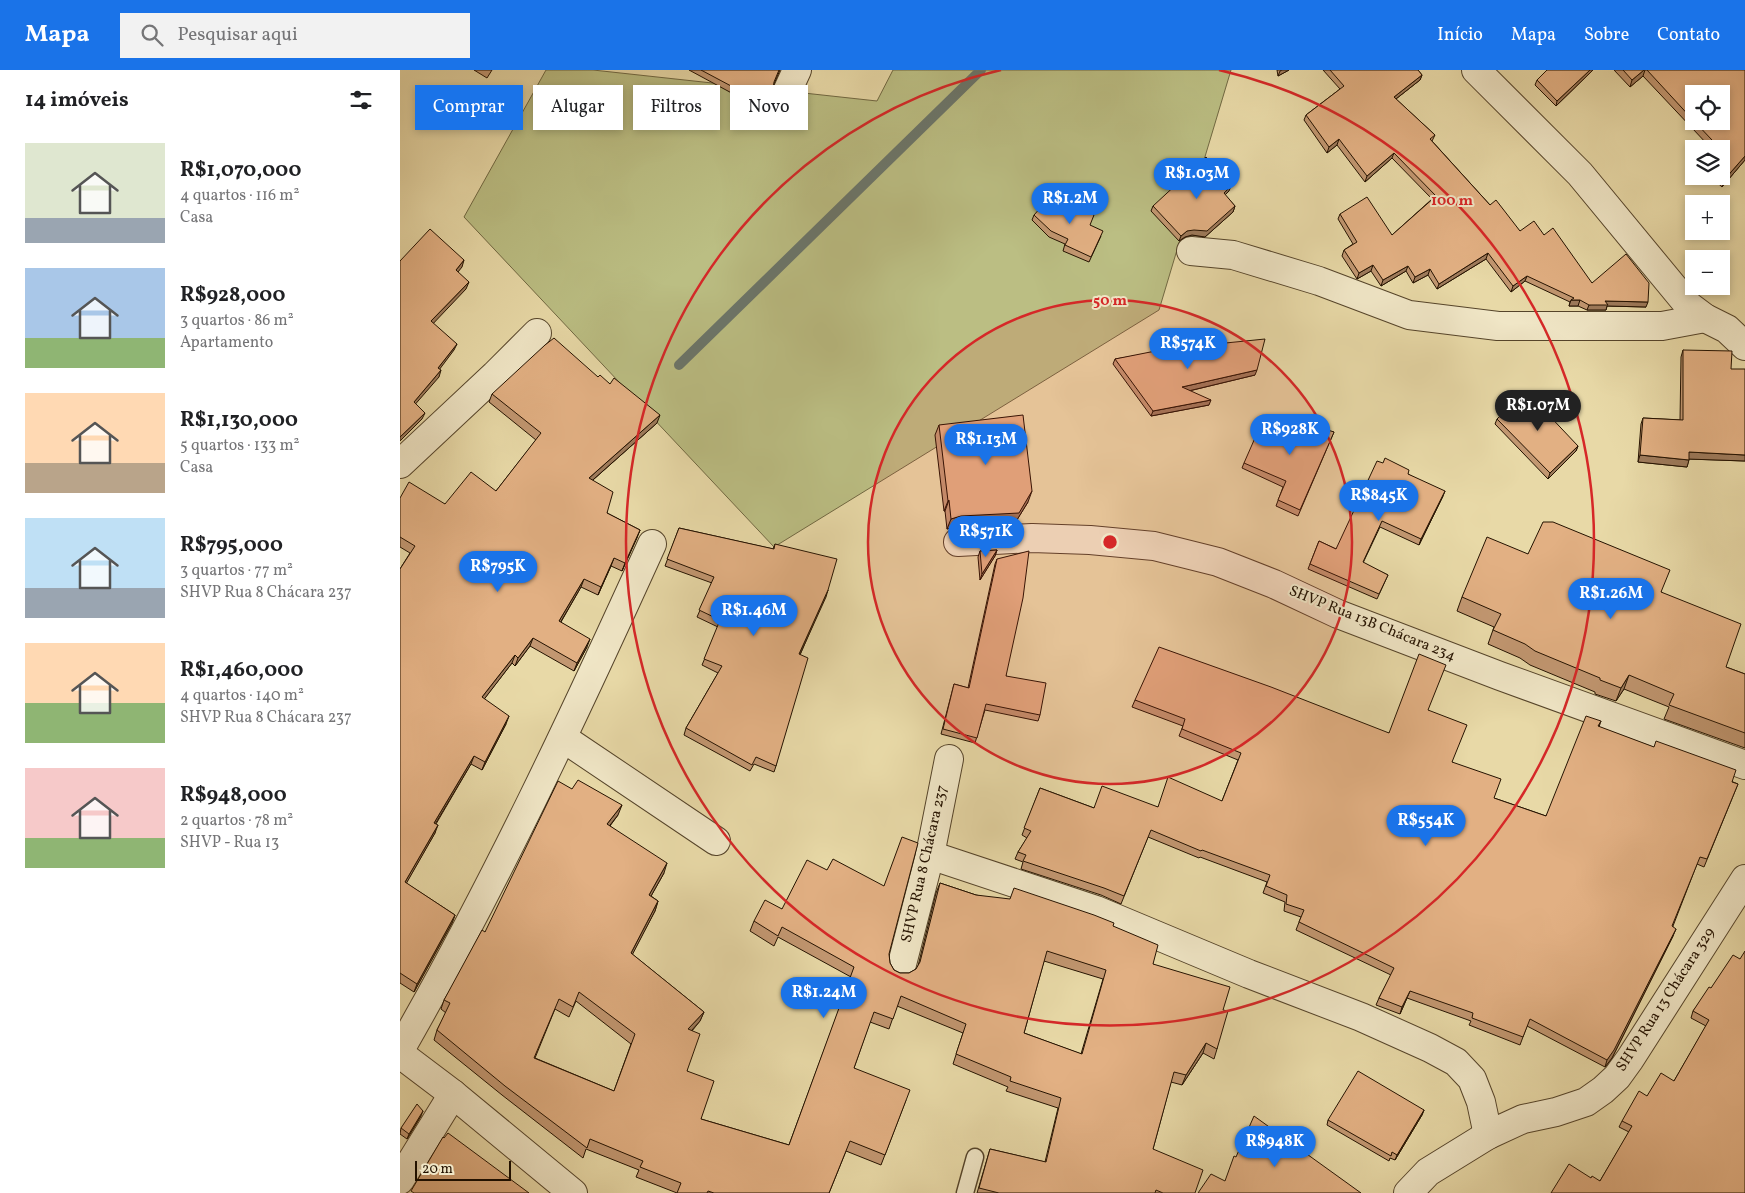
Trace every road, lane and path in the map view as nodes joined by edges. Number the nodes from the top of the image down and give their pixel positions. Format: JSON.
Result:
{"nodes":[{"id":1,"x":1476,"y":70,"type":"edge"},
{"id":2,"x":1191,"y":251,"type":"dead end"},
{"id":3,"x":1705,"y":318,"type":"junction"},
{"id":4,"x":537,"y":333,"type":"dead end"},
{"id":5,"x":1745,"y":346,"type":"edge"},
{"id":6,"x":400,"y":464,"type":"edge"},
{"id":7,"x":958,"y":542,"type":"dead end"},
{"id":8,"x":652,"y":544,"type":"dead end"},
{"id":9,"x":563,"y":738,"type":"junction"},
{"id":10,"x":949,"y":759,"type":"dead end"},
{"id":11,"x":1745,"y":765,"type":"edge"},
{"id":12,"x":716,"y":841,"type":"dead end"},
{"id":13,"x":930,"y":855,"type":"junction"},
{"id":14,"x":1745,"y":879,"type":"edge"},
{"id":15,"x":900,"y":968,"type":"dead end"},
{"id":16,"x":400,"y":1050,"type":"edge"},
{"id":17,"x":400,"y":1054,"type":"edge"},
{"id":18,"x":453,"y":1094,"type":"junction"},
{"id":19,"x":1488,"y":1135,"type":"junction"},
{"id":20,"x":975,"y":1157,"type":"dead end"},
{"id":21,"x":400,"y":1180,"type":"edge"},
{"id":22,"x":573,"y":1193,"type":"edge"},
{"id":23,"x":965,"y":1193,"type":"edge"},
{"id":24,"x":1408,"y":1193,"type":"edge"}],
"edges":[{"from":1,"to":3,"type":"street"},
{"from":2,"to":3,"type":"street"},
{"from":3,"to":5,"type":"street"},
{"from":4,"to":6,"type":"street"},
{"from":7,"to":11,"type":"street","name":"SHVP Rua 13B Chácara 234"},
{"from":8,"to":9,"type":"street"},
{"from":9,"to":12,"type":"street"},
{"from":9,"to":16,"type":"street"},
{"from":10,"to":13,"type":"street","name":"SHVP Rua 8 Chácara 237"},
{"from":13,"to":15,"type":"street","name":"SHVP Rua 8 Chácara 237"},
{"from":13,"to":19,"type":"street"},
{"from":14,"to":19,"type":"street","name":"SHVP Rua 13 Chácara 329"},
{"from":17,"to":18,"type":"street"},
{"from":18,"to":21,"type":"street"},
{"from":18,"to":22,"type":"street"},
{"from":19,"to":24,"type":"street","name":"SHVP Rua 13 Chácara 329"},
{"from":20,"to":23,"type":"lane"}]}
